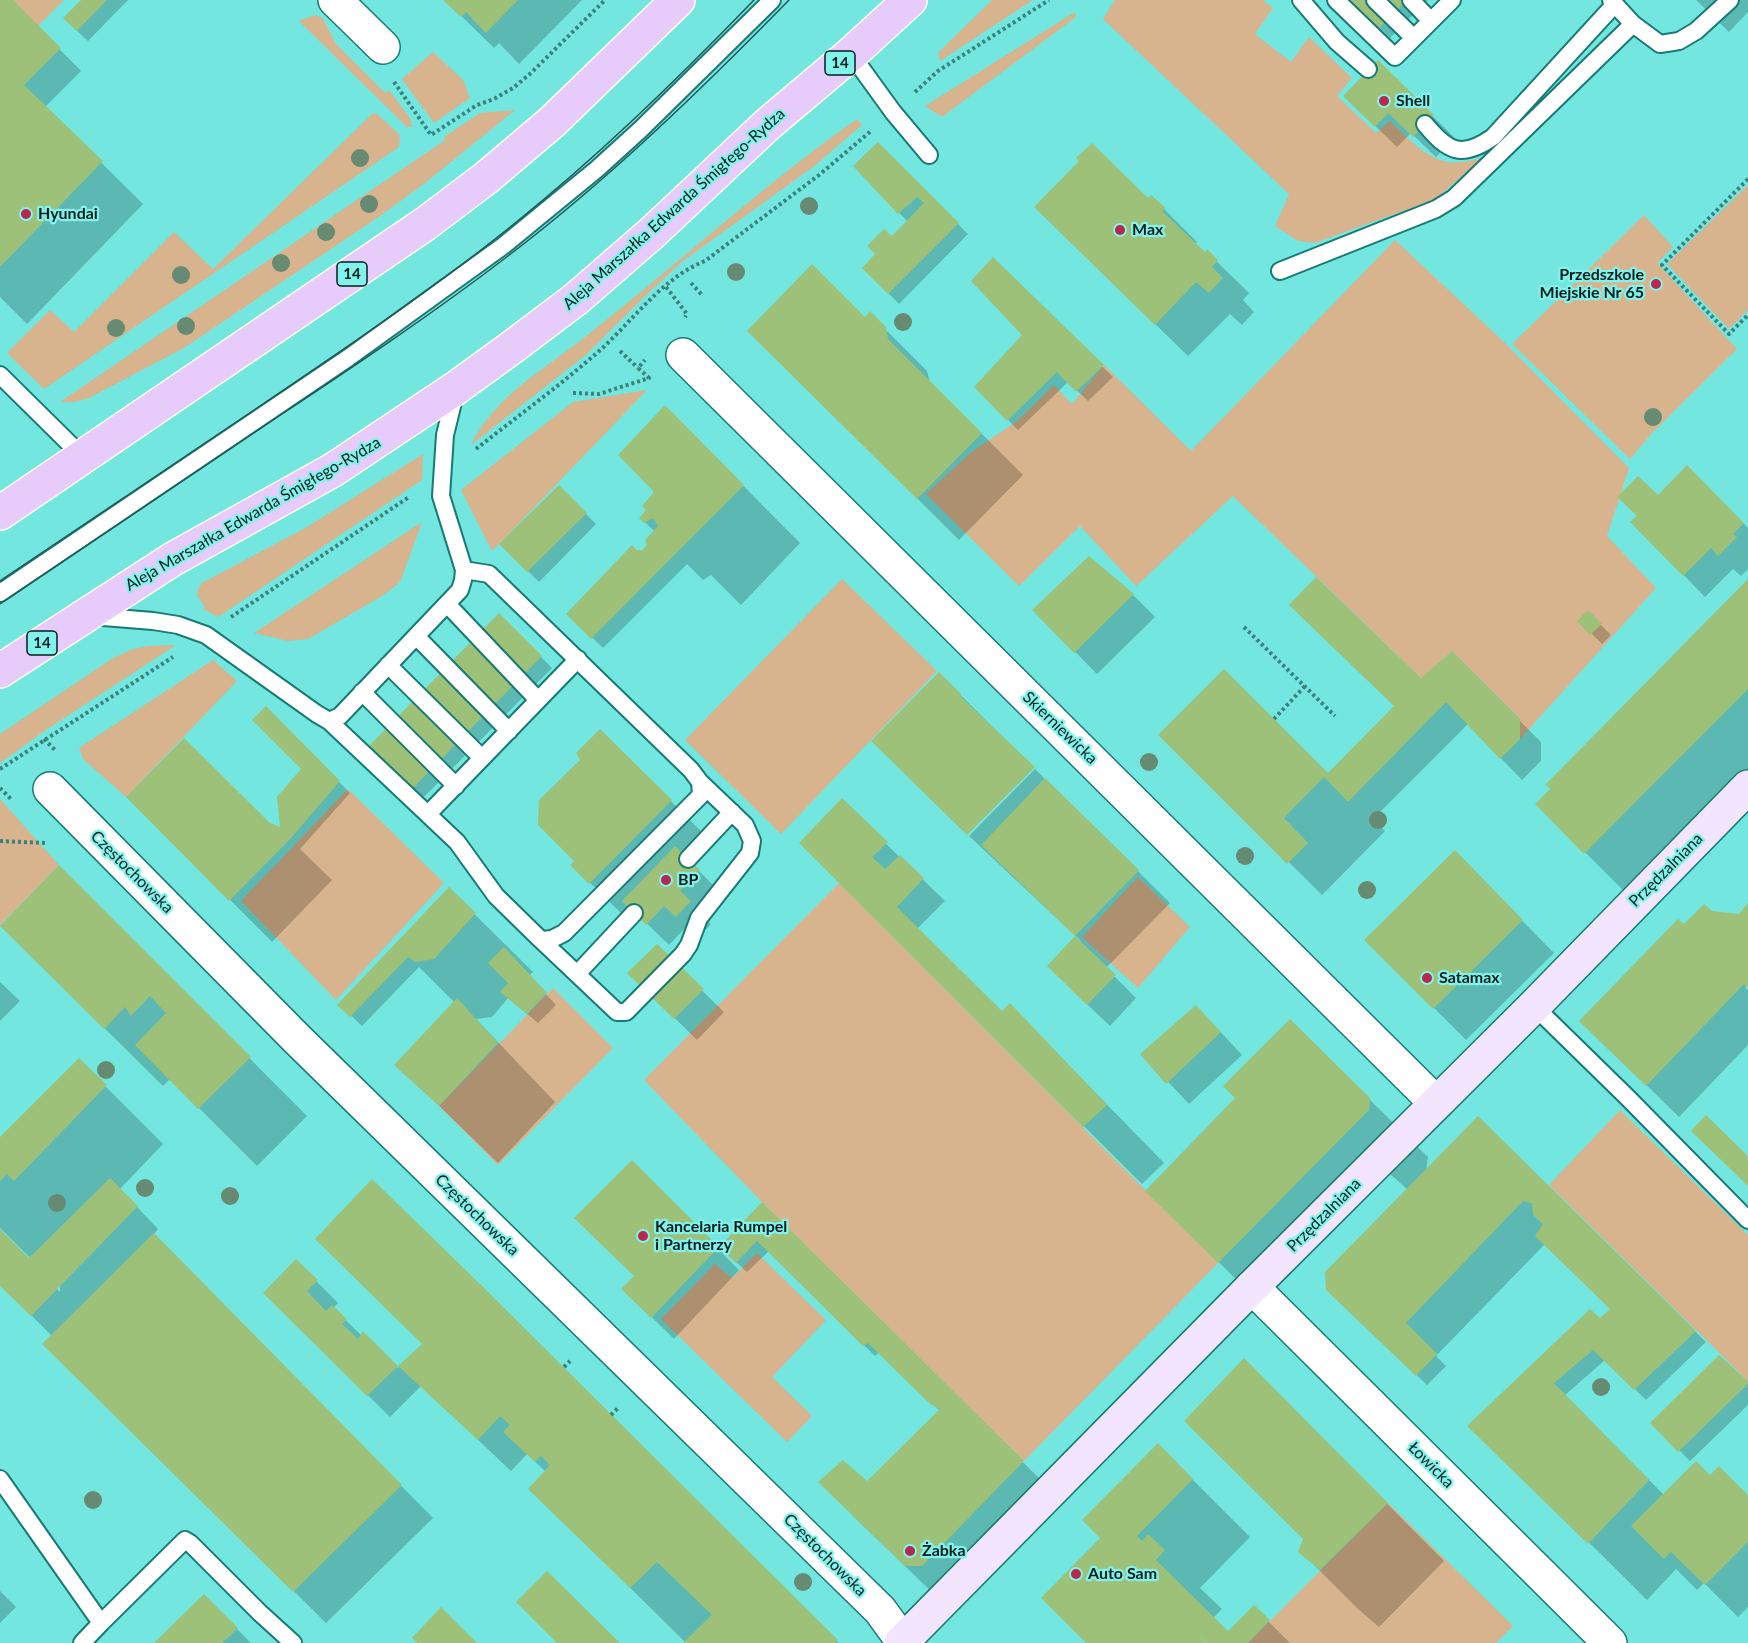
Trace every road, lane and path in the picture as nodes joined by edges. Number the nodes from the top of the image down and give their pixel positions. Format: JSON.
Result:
{"nodes":[{"id":1,"x":335,"y":0,"type":"edge"},
{"id":2,"x":605,"y":0,"type":"edge"},
{"id":3,"x":678,"y":0,"type":"edge"},
{"id":4,"x":771,"y":0,"type":"edge"},
{"id":5,"x":910,"y":0,"type":"edge"},
{"id":6,"x":1049,"y":0,"type":"edge"},
{"id":7,"x":1301,"y":0,"type":"edge"},
{"id":8,"x":1336,"y":0,"type":"edge"},
{"id":9,"x":1375,"y":0,"type":"edge"},
{"id":10,"x":1411,"y":0,"type":"edge"},
{"id":11,"x":1452,"y":0,"type":"edge"},
{"id":12,"x":1730,"y":0,"type":"edge"},
{"id":13,"x":1613,"y":2,"type":"edge"},
{"id":14,"x":1431,"y":21,"type":"junction"},
{"id":15,"x":1633,"y":24,"type":"junction"},
{"id":16,"x":1414,"y":38,"type":"junction"},
{"id":17,"x":383,"y":47,"type":"joint"},
{"id":18,"x":851,"y":54,"type":"junction"},
{"id":19,"x":1368,"y":69,"type":"dead end"},
{"id":20,"x":893,"y":112,"type":"junction"},
{"id":21,"x":1425,"y":124,"type":"dead end"},
{"id":22,"x":929,"y":155,"type":"dead end"},
{"id":23,"x":1748,"y":179,"type":"edge"},
{"id":24,"x":1280,"y":271,"type":"dead end"},
{"id":25,"x":691,"y":283,"type":"dead end"},
{"id":26,"x":703,"y":296,"type":"dead end"},
{"id":27,"x":1748,"y":315,"type":"edge"},
{"id":28,"x":620,"y":351,"type":"dead end"},
{"id":29,"x":683,"y":355,"type":"dead end"},
{"id":30,"x":638,"y":368,"type":"dead end"},
{"id":31,"x":0,"y":375,"type":"edge"},
{"id":32,"x":649,"y":378,"type":"dead end"},
{"id":33,"x":456,"y":388,"type":"junction"},
{"id":34,"x":573,"y":393,"type":"dead end"},
{"id":35,"x":471,"y":453,"type":"dead end"},
{"id":36,"x":83,"y":457,"type":"junction"},
{"id":37,"x":412,"y":495,"type":"dead end"},
{"id":38,"x":0,"y":513,"type":"edge"},
{"id":39,"x":464,"y":570,"type":"junction"},
{"id":40,"x":0,"y":593,"type":"edge"},
{"id":41,"x":447,"y":604,"type":"junction"},
{"id":42,"x":84,"y":615,"type":"junction"},
{"id":43,"x":226,"y":621,"type":"dead end"},
{"id":44,"x":1244,"y":627,"type":"dead end"},
{"id":45,"x":416,"y":636,"type":"junction"},
{"id":46,"x":177,"y":654,"type":"dead end"},
{"id":47,"x":578,"y":659,"type":"junction"},
{"id":48,"x":388,"y":665,"type":"junction"},
{"id":49,"x":0,"y":671,"type":"edge"},
{"id":50,"x":1305,"y":686,"type":"junction"},
{"id":51,"x":362,"y":692,"type":"junction"},
{"id":52,"x":538,"y":700,"type":"junction"},
{"id":53,"x":1335,"y":716,"type":"dead end"},
{"id":54,"x":1274,"y":719,"type":"dead end"},
{"id":55,"x":329,"y":721,"type":"junction"},
{"id":56,"x":509,"y":731,"type":"junction"},
{"id":57,"x":482,"y":759,"type":"junction"},
{"id":58,"x":0,"y":769,"type":"edge"},
{"id":59,"x":700,"y":782,"type":"junction"},
{"id":60,"x":456,"y":786,"type":"junction"},
{"id":61,"x":1748,"y":787,"type":"edge"},
{"id":62,"x":50,"y":789,"type":"dead end"},
{"id":63,"x":732,"y":812,"type":"junction"},
{"id":64,"x":428,"y":814,"type":"junction"},
{"id":65,"x":0,"y":841,"type":"edge"},
{"id":66,"x":57,"y":843,"type":"dead end"},
{"id":67,"x":688,"y":859,"type":"dead end"},
{"id":68,"x":634,"y":913,"type":"dead end"},
{"id":69,"x":541,"y":940,"type":"junction"},
{"id":70,"x":577,"y":974,"type":"junction"},
{"id":71,"x":1534,"y":1006,"type":"junction"},
{"id":72,"x":1437,"y":1102,"type":"junction"},
{"id":73,"x":1748,"y":1220,"type":"edge"},
{"id":74,"x":1252,"y":1287,"type":"junction"},
{"id":75,"x":621,"y":1405,"type":"dead end"},
{"id":76,"x":611,"y":1415,"type":"dead end"},
{"id":77,"x":0,"y":1479,"type":"edge"},
{"id":78,"x":101,"y":1623,"type":"junction"},
{"id":79,"x":902,"y":1642,"type":"edge"},
{"id":80,"x":82,"y":1643,"type":"edge"},
{"id":81,"x":293,"y":1643,"type":"edge"},
{"id":82,"x":1610,"y":1643,"type":"edge"}],
"edges":[{"from":1,"to":17,"type":"street"},
{"from":2,"to":17,"type":"path"},
{"from":3,"to":36,"type":"main road","number":"14"},
{"from":4,"to":40,"type":"lane"},
{"from":5,"to":18,"type":"main road","name":"Aleja Marszałka Edwarda Śmigłego-Rydza","number":"14"},
{"from":6,"to":20,"type":"path"},
{"from":7,"to":19,"type":"lane"},
{"from":8,"to":16,"type":"lane"},
{"from":9,"to":16,"type":"lane"},
{"from":10,"to":14,"type":"lane"},
{"from":11,"to":14,"type":"lane"},
{"from":12,"to":15,"type":"lane"},
{"from":13,"to":15,"type":"lane"},
{"from":13,"to":21,"type":"lane"},
{"from":14,"to":16,"type":"lane"},
{"from":15,"to":24,"type":"lane"},
{"from":18,"to":20,"type":"lane"},
{"from":18,"to":33,"type":"main road","name":"Aleja Marszałka Edwarda Śmigłego-Rydza","number":"14"},
{"from":20,"to":22,"type":"lane"},
{"from":20,"to":35,"type":"path"},
{"from":23,"to":27,"type":"path"},
{"from":25,"to":26,"type":"path"},
{"from":28,"to":30,"type":"path"},
{"from":29,"to":72,"type":"street","name":"Skierniewicka"},
{"from":31,"to":36,"type":"lane"},
{"from":32,"to":34,"type":"path"},
{"from":33,"to":39,"type":"lane"},
{"from":33,"to":42,"type":"main road","name":"Aleja Marszałka Edwarda Śmigłego-Rydza","number":"14"},
{"from":36,"to":38,"type":"main road","number":"14"},
{"from":37,"to":43,"type":"path"},
{"from":39,"to":41,"type":"lane"},
{"from":39,"to":47,"type":"lane"},
{"from":41,"to":45,"type":"lane"},
{"from":41,"to":52,"type":"lane"},
{"from":42,"to":49,"type":"main road","name":"Aleja Marszałka Edwarda Śmigłego-Rydza","number":"14"},
{"from":42,"to":55,"type":"lane"},
{"from":44,"to":50,"type":"path"},
{"from":45,"to":48,"type":"lane"},
{"from":45,"to":56,"type":"lane"},
{"from":46,"to":58,"type":"path"},
{"from":47,"to":52,"type":"lane"},
{"from":47,"to":59,"type":"lane"},
{"from":48,"to":51,"type":"lane"},
{"from":48,"to":57,"type":"lane"},
{"from":50,"to":53,"type":"path"},
{"from":50,"to":54,"type":"path"},
{"from":51,"to":55,"type":"lane"},
{"from":51,"to":60,"type":"lane"},
{"from":52,"to":56,"type":"lane"},
{"from":55,"to":64,"type":"lane"},
{"from":56,"to":57,"type":"lane"},
{"from":57,"to":60,"type":"lane"},
{"from":59,"to":63,"type":"lane"},
{"from":59,"to":69,"type":"lane"},
{"from":60,"to":64,"type":"lane"},
{"from":61,"to":71,"type":"street","name":"Przędzalniana"},
{"from":62,"to":79,"type":"street","name":"Częstochowska"},
{"from":63,"to":67,"type":"lane"},
{"from":63,"to":70,"type":"lane"},
{"from":64,"to":69,"type":"lane"},
{"from":65,"to":66,"type":"path"},
{"from":68,"to":70,"type":"lane"},
{"from":69,"to":70,"type":"lane"},
{"from":71,"to":72,"type":"street","name":"Przędzalniana"},
{"from":71,"to":73,"type":"lane"},
{"from":72,"to":74,"type":"street","name":"Przędzalniana"},
{"from":74,"to":79,"type":"street","name":"Przędzalniana"},
{"from":74,"to":82,"type":"street","name":"Łowicka"},
{"from":75,"to":76,"type":"path"},
{"from":77,"to":78,"type":"lane"},
{"from":78,"to":80,"type":"lane"},
{"from":78,"to":81,"type":"lane"}]}
